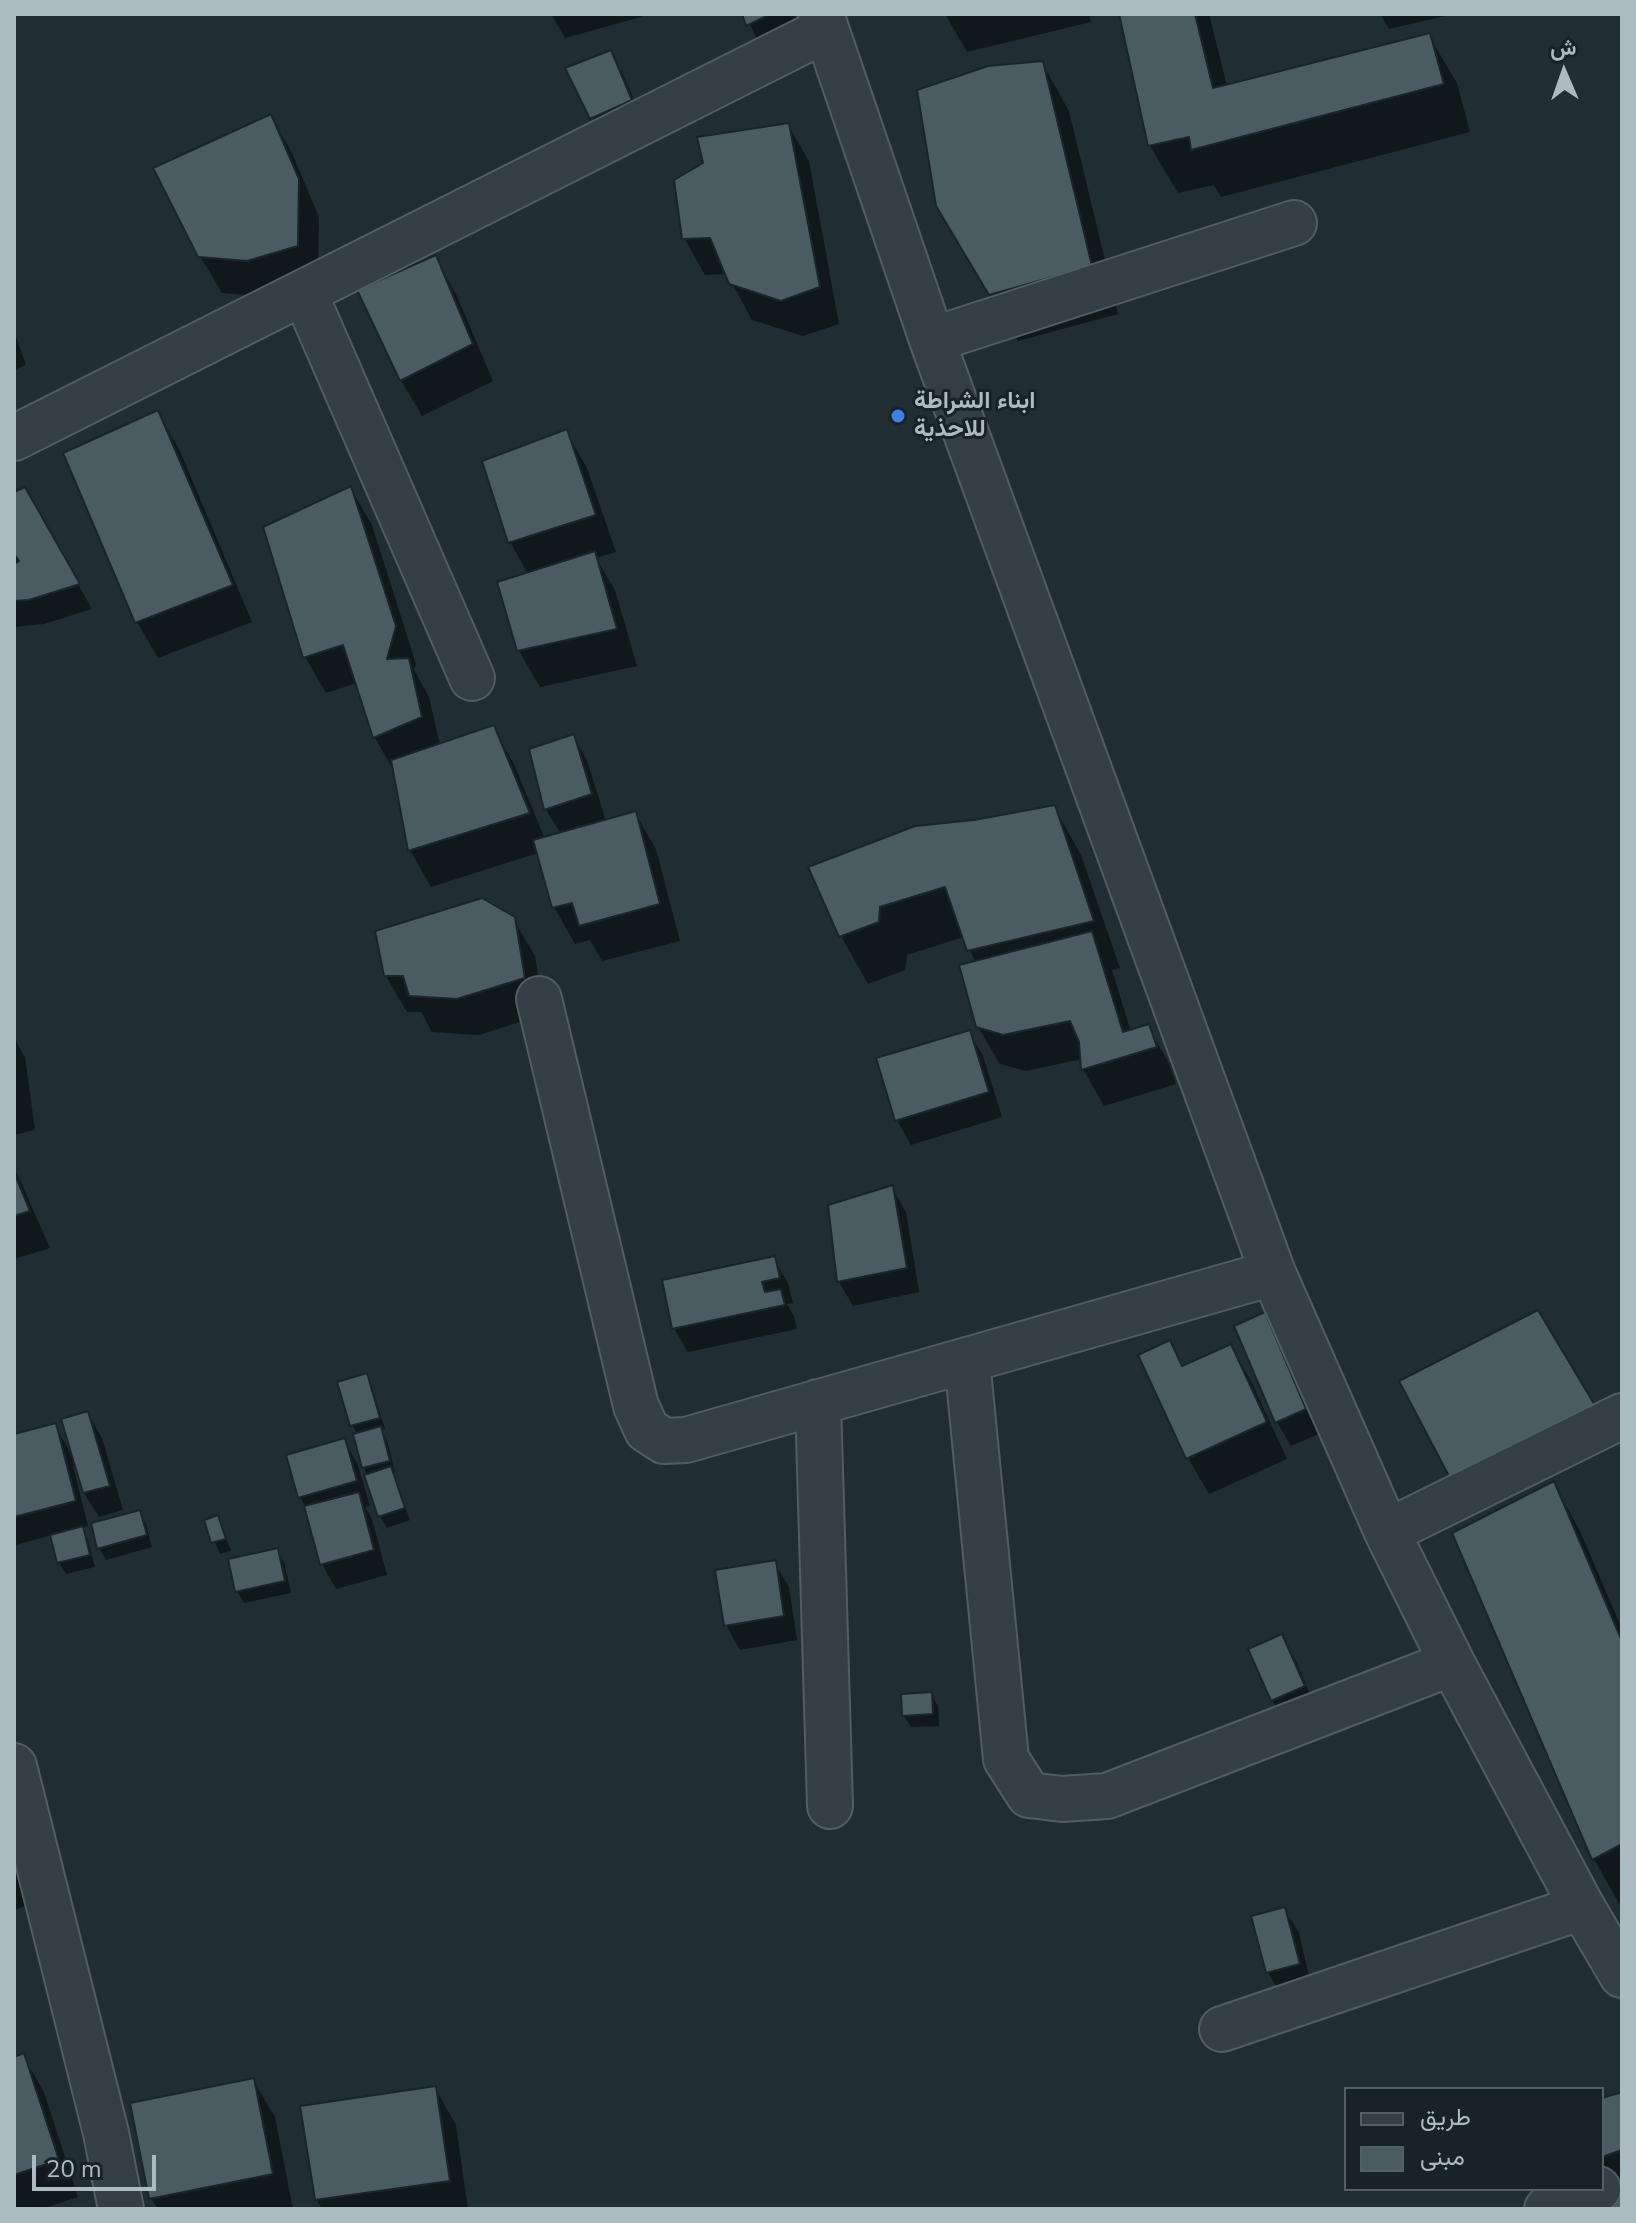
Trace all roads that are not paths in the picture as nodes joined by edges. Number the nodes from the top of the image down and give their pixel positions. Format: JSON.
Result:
{"nodes":[{"id":1,"x":823,"y":22,"type":"edge"},
{"id":2,"x":1294,"y":223,"type":"dead end"},
{"id":3,"x":304,"y":292,"type":"junction"},
{"id":4,"x":932,"y":340,"type":"junction"},
{"id":5,"x":14,"y":438,"type":"edge"},
{"id":6,"x":472,"y":678,"type":"dead end"},
{"id":7,"x":539,"y":999,"type":"dead end"},
{"id":8,"x":1273,"y":1273,"type":"junction"},
{"id":9,"x":967,"y":1360,"type":"junction"},
{"id":10,"x":818,"y":1402,"type":"junction"},
{"id":11,"x":1622,"y":1416,"type":"edge"},
{"id":12,"x":1387,"y":1532,"type":"junction"},
{"id":13,"x":1452,"y":1663,"type":"junction"},
{"id":14,"x":14,"y":1766,"type":"edge"},
{"id":15,"x":830,"y":1806,"type":"dead end"},
{"id":16,"x":1582,"y":1907,"type":"junction"},
{"id":17,"x":1622,"y":1975,"type":"edge"},
{"id":18,"x":1222,"y":2029,"type":"dead end"},
{"id":19,"x":1592,"y":2191,"type":"edge"},
{"id":20,"x":121,"y":2209,"type":"edge"},
{"id":21,"x":1547,"y":2209,"type":"edge"}],
"edges":[{"from":1,"to":3,"type":"street"},
{"from":1,"to":4,"type":"street"},
{"from":2,"to":4,"type":"street"},
{"from":3,"to":5,"type":"street"},
{"from":3,"to":6,"type":"street"},
{"from":4,"to":8,"type":"street"},
{"from":7,"to":10,"type":"street"},
{"from":8,"to":9,"type":"street"},
{"from":8,"to":12,"type":"street"},
{"from":9,"to":10,"type":"street"},
{"from":9,"to":13,"type":"street"},
{"from":10,"to":15,"type":"street"},
{"from":11,"to":12,"type":"street"},
{"from":12,"to":13,"type":"street"},
{"from":13,"to":16,"type":"street"},
{"from":14,"to":20,"type":"street"},
{"from":16,"to":17,"type":"street"},
{"from":16,"to":18,"type":"street"},
{"from":19,"to":21,"type":"street"}]}
